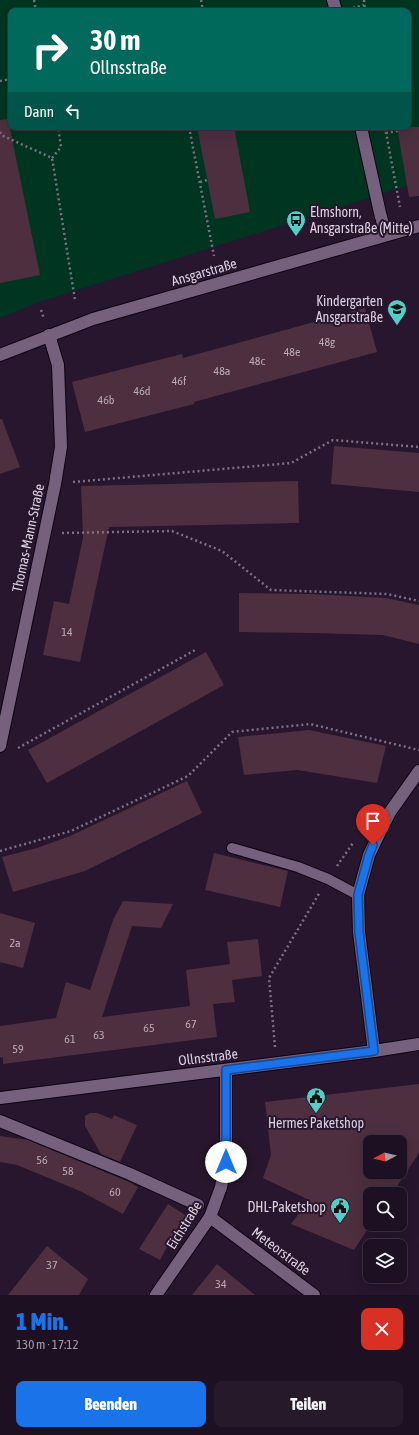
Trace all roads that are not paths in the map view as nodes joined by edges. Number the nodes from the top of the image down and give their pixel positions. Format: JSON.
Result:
{"nodes":[{"id":1,"x":362,"y":130,"type":"edge"},
{"id":2,"x":419,"y":226,"type":"edge"},
{"id":3,"x":386,"y":235,"type":"junction"},
{"id":4,"x":49,"y":335,"type":"junction"},
{"id":5,"x":0,"y":355,"type":"edge"},
{"id":6,"x":0,"y":746,"type":"edge"},
{"id":7,"x":419,"y":771,"type":"edge"},
{"id":8,"x":232,"y":848,"type":"dead end"},
{"id":9,"x":358,"y":895,"type":"junction"},
{"id":10,"x":419,"y":1044,"type":"edge"},
{"id":11,"x":374,"y":1051,"type":"junction"},
{"id":12,"x":226,"y":1070,"type":"junction"},
{"id":13,"x":0,"y":1098,"type":"edge"},
{"id":14,"x":0,"y":1120,"type":"edge"},
{"id":15,"x":198,"y":1205,"type":"dead end"},
{"id":16,"x":210,"y":1217,"type":"junction"},
{"id":17,"x":156,"y":1295,"type":"edge"},
{"id":18,"x":314,"y":1295,"type":"edge"}],
"edges":[{"from":1,"to":3,"type":"street"},
{"from":2,"to":3,"type":"street","name":"Ansgarstraße"},
{"from":3,"to":4,"type":"street","name":"Ansgarstraße"},
{"from":4,"to":5,"type":"street","name":"Ansgarstraße"},
{"from":4,"to":6,"type":"street","name":"Thomas-Mann-Straße"},
{"from":7,"to":9,"type":"street"},
{"from":8,"to":9,"type":"lane"},
{"from":9,"to":11,"type":"street"},
{"from":10,"to":11,"type":"street","name":"Ollnsstraße"},
{"from":11,"to":12,"type":"street","name":"Ollnsstraße"},
{"from":12,"to":13,"type":"street","name":"Ollnsstraße"},
{"from":12,"to":16,"type":"street","name":"Eichstraße"},
{"from":14,"to":15,"type":"street"},
{"from":16,"to":17,"type":"street","name":"Eichstraße"},
{"from":16,"to":18,"type":"street","name":"Meteorstraße"}]}
